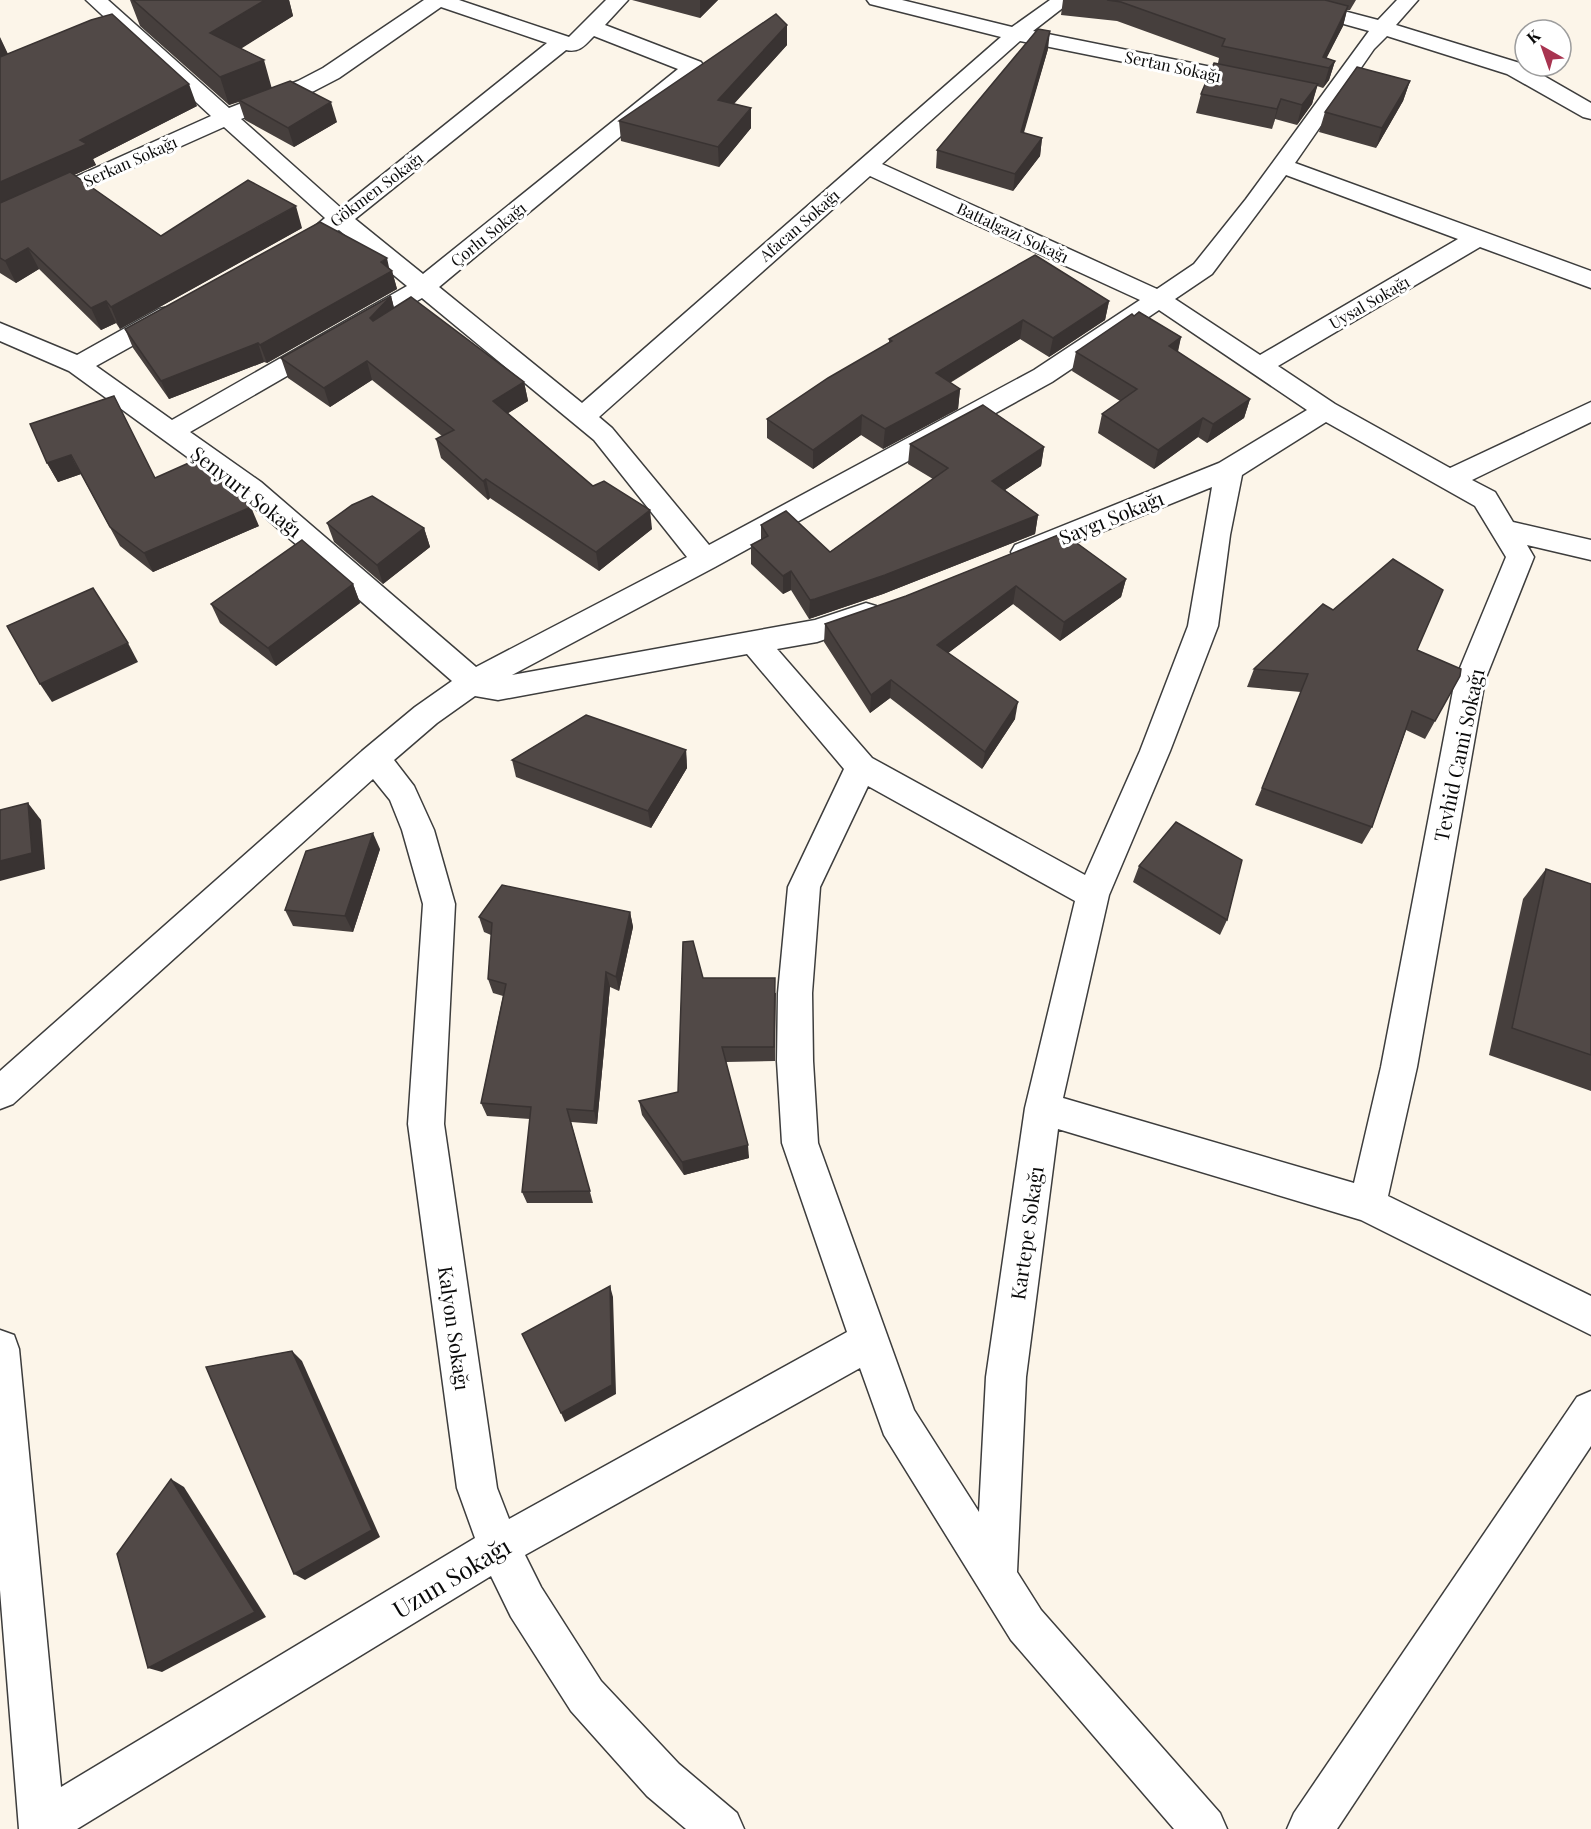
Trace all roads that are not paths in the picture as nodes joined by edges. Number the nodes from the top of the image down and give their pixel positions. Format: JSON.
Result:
{"nodes":[{"id":1,"x":439,"y":0,"type":"edge"},
{"id":2,"x":618,"y":0,"type":"edge"},
{"id":3,"x":877,"y":0,"type":"edge"},
{"id":4,"x":1062,"y":0,"type":"edge"},
{"id":5,"x":1279,"y":0,"type":"edge"},
{"id":6,"x":1408,"y":0,"type":"edge"},
{"id":7,"x":113,"y":14,"type":"edge"},
{"id":8,"x":591,"y":27,"type":"junction"},
{"id":9,"x":1383,"y":28,"type":"junction"},
{"id":10,"x":1016,"y":34,"type":"junction"},
{"id":11,"x":562,"y":42,"type":"junction"},
{"id":12,"x":1272,"y":86,"type":"edge"},
{"id":13,"x":1591,"y":112,"type":"edge"},
{"id":14,"x":227,"y":117,"type":"junction"},
{"id":15,"x":867,"y":166,"type":"junction"},
{"id":16,"x":1282,"y":166,"type":"junction"},
{"id":17,"x":341,"y":219,"type":"junction"},
{"id":18,"x":0,"y":220,"type":"edge"},
{"id":19,"x":1478,"y":238,"type":"junction"},
{"id":20,"x":300,"y":242,"type":"edge"},
{"id":21,"x":1591,"y":280,"type":"edge"},
{"id":22,"x":423,"y":287,"type":"junction"},
{"id":23,"x":1159,"y":299,"type":"junction"},
{"id":24,"x":189,"y":303,"type":"edge"},
{"id":25,"x":0,"y":331,"type":"edge"},
{"id":26,"x":78,"y":365,"type":"junction"},
{"id":27,"x":1260,"y":366,"type":"junction"},
{"id":28,"x":1326,"y":410,"type":"junction"},
{"id":29,"x":1591,"y":411,"type":"edge"},
{"id":30,"x":583,"y":417,"type":"junction"},
{"id":31,"x":171,"y":432,"type":"junction"},
{"id":32,"x":1229,"y":470,"type":"junction"},
{"id":33,"x":1450,"y":479,"type":"junction"},
{"id":34,"x":1504,"y":530,"type":"junction"},
{"id":35,"x":1591,"y":550,"type":"edge"},
{"id":36,"x":705,"y":560,"type":"junction"},
{"id":37,"x":1002,"y":561,"type":"edge"},
{"id":38,"x":894,"y":604,"type":"edge"},
{"id":39,"x":754,"y":642,"type":"junction"},
{"id":40,"x":473,"y":682,"type":"junction"},
{"id":41,"x":373,"y":760,"type":"junction"},
{"id":42,"x":861,"y":767,"type":"junction"},
{"id":43,"x":1093,"y":895,"type":"junction"},
{"id":44,"x":0,"y":1093,"type":"edge"},
{"id":45,"x":1043,"y":1108,"type":"junction"},
{"id":46,"x":1368,"y":1205,"type":"junction"},
{"id":47,"x":1591,"y":1316,"type":"edge"},
{"id":48,"x":869,"y":1341,"type":"junction"},
{"id":49,"x":0,"y":1349,"type":"edge"},
{"id":50,"x":1591,"y":1411,"type":"edge"},
{"id":51,"x":498,"y":1548,"type":"junction"},
{"id":52,"x":996,"y":1578,"type":"junction"},
{"id":53,"x":41,"y":1827,"type":"edge"},
{"id":54,"x":721,"y":1829,"type":"edge"},
{"id":55,"x":1204,"y":1829,"type":"edge"},
{"id":56,"x":1310,"y":1829,"type":"edge"}],
"edges":[{"from":1,"to":11,"type":"street"},
{"from":1,"to":14,"type":"street","name":"Serkan Sokağı"},
{"from":2,"to":8,"type":"street"},
{"from":3,"to":10,"type":"street","name":"Sertan Sokağı"},
{"from":4,"to":10,"type":"street","name":"Afacan Sokağı"},
{"from":5,"to":9,"type":"street"},
{"from":6,"to":9,"type":"street"},
{"from":7,"to":14,"type":"street"},
{"from":8,"to":11,"type":"street","name":"Gökmen Sokağı"},
{"from":8,"to":22,"type":"street","name":"Çorlu Sokağı"},
{"from":9,"to":13,"type":"street"},
{"from":9,"to":16,"type":"street"},
{"from":10,"to":12,"type":"street","name":"Sertan Sokağı"},
{"from":10,"to":15,"type":"street","name":"Afacan Sokağı"},
{"from":11,"to":17,"type":"street","name":"Gökmen Sokağı"},
{"from":14,"to":17,"type":"street"},
{"from":14,"to":18,"type":"street","name":"Serkan Sokağı"},
{"from":15,"to":23,"type":"street","name":"Battalgazi Sokağı"},
{"from":15,"to":30,"type":"street","name":"Afacan Sokağı"},
{"from":16,"to":19,"type":"street"},
{"from":16,"to":23,"type":"street"},
{"from":17,"to":20,"type":"street","name":"Gökmen Sokağı"},
{"from":17,"to":22,"type":"street"},
{"from":19,"to":21,"type":"street"},
{"from":19,"to":27,"type":"street","name":"Uysal Sokağı"},
{"from":22,"to":30,"type":"street"},
{"from":22,"to":31,"type":"street","name":"Çorlu Sokağı"},
{"from":23,"to":27,"type":"street","name":"Battalgazi Sokağı"},
{"from":23,"to":36,"type":"street"},
{"from":24,"to":26,"type":"street"},
{"from":25,"to":26,"type":"street","name":"Şenyurt Sokağı"},
{"from":26,"to":31,"type":"street","name":"Şenyurt Sokağı"},
{"from":27,"to":28,"type":"street","name":"Tevhid Cami Sokağı"},
{"from":28,"to":32,"type":"street","name":"Saygı Sokağı"},
{"from":28,"to":33,"type":"street","name":"Tevhid Cami Sokağı"},
{"from":29,"to":33,"type":"street"},
{"from":30,"to":36,"type":"street"},
{"from":31,"to":40,"type":"street","name":"Şenyurt Sokağı"},
{"from":32,"to":37,"type":"street","name":"Saygı Sokağı"},
{"from":32,"to":43,"type":"street","name":"Kartepe Sokağı"},
{"from":33,"to":34,"type":"street","name":"Tevhid Cami Sokağı"},
{"from":34,"to":35,"type":"street"},
{"from":34,"to":46,"type":"street","name":"Tevhid Cami Sokağı"},
{"from":36,"to":40,"type":"street"},
{"from":38,"to":39,"type":"street"},
{"from":39,"to":40,"type":"street"},
{"from":39,"to":42,"type":"street"},
{"from":40,"to":41,"type":"street"},
{"from":41,"to":44,"type":"street"},
{"from":41,"to":51,"type":"street","name":"Kalyon Sokağı"},
{"from":42,"to":43,"type":"street"},
{"from":42,"to":48,"type":"street"},
{"from":43,"to":45,"type":"street","name":"Kartepe Sokağı"},
{"from":45,"to":46,"type":"street"},
{"from":45,"to":52,"type":"street","name":"Kartepe Sokağı"},
{"from":46,"to":47,"type":"street"},
{"from":48,"to":51,"type":"street","name":"Uzun Sokağı"},
{"from":48,"to":52,"type":"street"},
{"from":49,"to":53,"type":"street"},
{"from":50,"to":56,"type":"street"},
{"from":51,"to":53,"type":"street","name":"Uzun Sokağı"},
{"from":51,"to":54,"type":"street","name":"Kalyon Sokağı"},
{"from":52,"to":55,"type":"street"}]}
